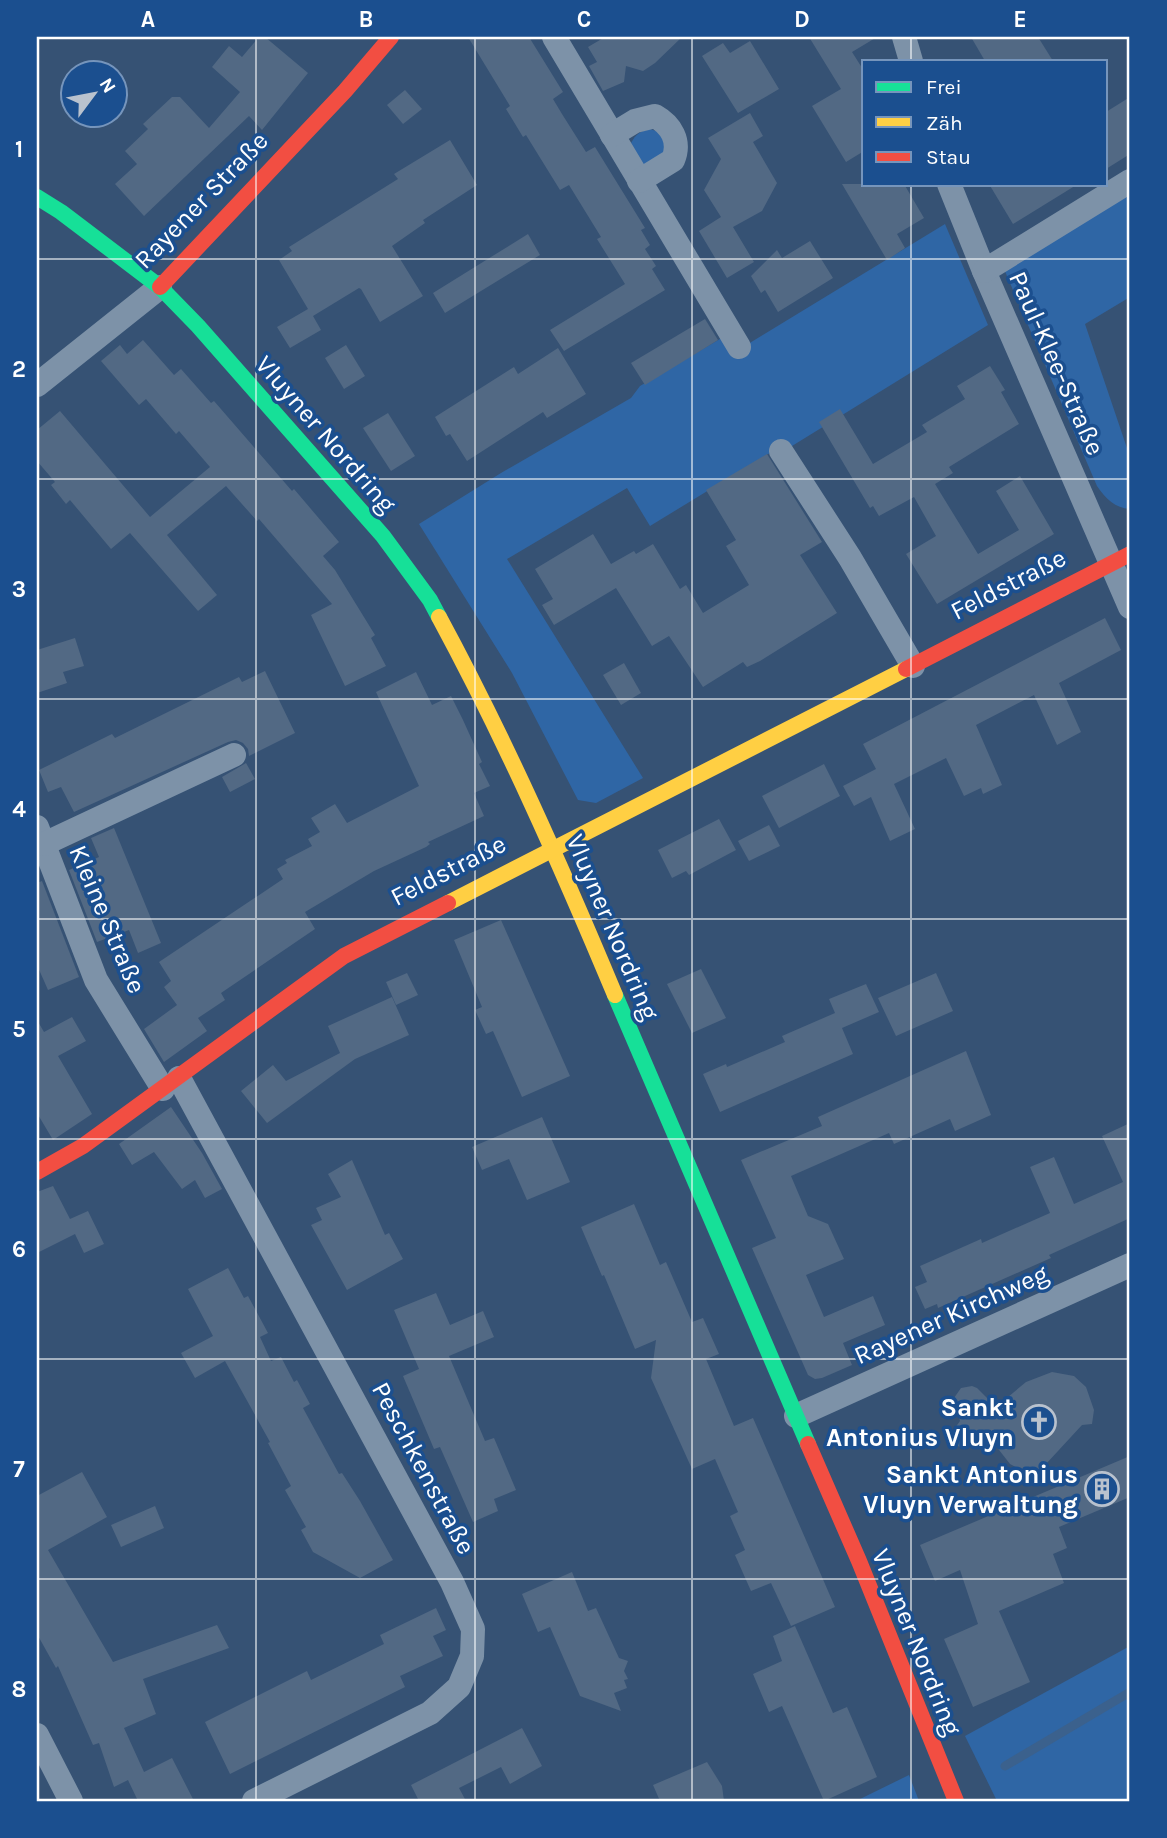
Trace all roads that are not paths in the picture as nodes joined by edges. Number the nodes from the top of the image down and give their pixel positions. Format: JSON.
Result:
{"nodes":[{"id":1,"x":391,"y":37,"type":"edge"},
{"id":2,"x":554,"y":37,"type":"edge"},
{"id":3,"x":904,"y":37,"type":"edge"},
{"id":4,"x":911,"y":60,"type":"edge"},
{"id":5,"x":612,"y":135,"type":"junction"},
{"id":6,"x":639,"y":181,"type":"junction"},
{"id":7,"x":1130,"y":181,"type":"edge"},
{"id":8,"x":950,"y":186,"type":"edge"},
{"id":9,"x":37,"y":197,"type":"edge"},
{"id":10,"x":984,"y":271,"type":"junction"},
{"id":11,"x":160,"y":287,"type":"junction"},
{"id":12,"x":739,"y":347,"type":"dead end"},
{"id":13,"x":37,"y":385,"type":"edge"},
{"id":14,"x":781,"y":451,"type":"dead end"},
{"id":15,"x":1121,"y":559,"type":"edge"},
{"id":16,"x":1130,"y":607,"type":"edge"},
{"id":17,"x":913,"y":666,"type":"junction"},
{"id":18,"x":234,"y":755,"type":"dead end"},
{"id":19,"x":40,"y":835,"type":"edge"},
{"id":20,"x":554,"y":850,"type":"junction"},
{"id":21,"x":171,"y":1083,"type":"junction"},
{"id":22,"x":37,"y":1172,"type":"edge"},
{"id":23,"x":1130,"y":1265,"type":"edge"},
{"id":24,"x":796,"y":1416,"type":"junction"},
{"id":25,"x":37,"y":1735,"type":"edge"},
{"id":26,"x":71,"y":1801,"type":"edge"},
{"id":27,"x":254,"y":1801,"type":"edge"},
{"id":28,"x":956,"y":1801,"type":"edge"}],
"edges":[{"from":1,"to":11,"type":"street","name":"Rayener Straße"},
{"from":2,"to":5,"type":"street"},
{"from":3,"to":4,"type":"street"},
{"from":5,"to":6,"type":"street"},
{"from":5,"to":6,"type":"street"},
{"from":6,"to":12,"type":"street"},
{"from":7,"to":10,"type":"street"},
{"from":8,"to":10,"type":"street","name":"Paul-Klee-Straße"},
{"from":9,"to":11,"type":"street","name":"Vluyner Nordring"},
{"from":10,"to":15,"type":"street","name":"Paul-Klee-Straße"},
{"from":11,"to":13,"type":"street","name":"Rayener Straße"},
{"from":11,"to":20,"type":"street","name":"Vluyner Nordring"},
{"from":14,"to":17,"type":"street"},
{"from":15,"to":16,"type":"street","name":"Paul-Klee-Straße"},
{"from":15,"to":17,"type":"street","name":"Feldstraße"},
{"from":17,"to":20,"type":"street","name":"Feldstraße"},
{"from":18,"to":19,"type":"street","name":"Kleine Straße"},
{"from":19,"to":21,"type":"street","name":"Kleine Straße"},
{"from":20,"to":21,"type":"street","name":"Feldstraße"},
{"from":20,"to":24,"type":"street","name":"Vluyner Nordring"},
{"from":21,"to":22,"type":"street","name":"Feldstraße"},
{"from":21,"to":27,"type":"street","name":"Peschkenstraße"},
{"from":23,"to":24,"type":"street","name":"Rayener Kirchweg"},
{"from":24,"to":28,"type":"street","name":"Vluyner Nordring"},
{"from":25,"to":26,"type":"street"}]}
